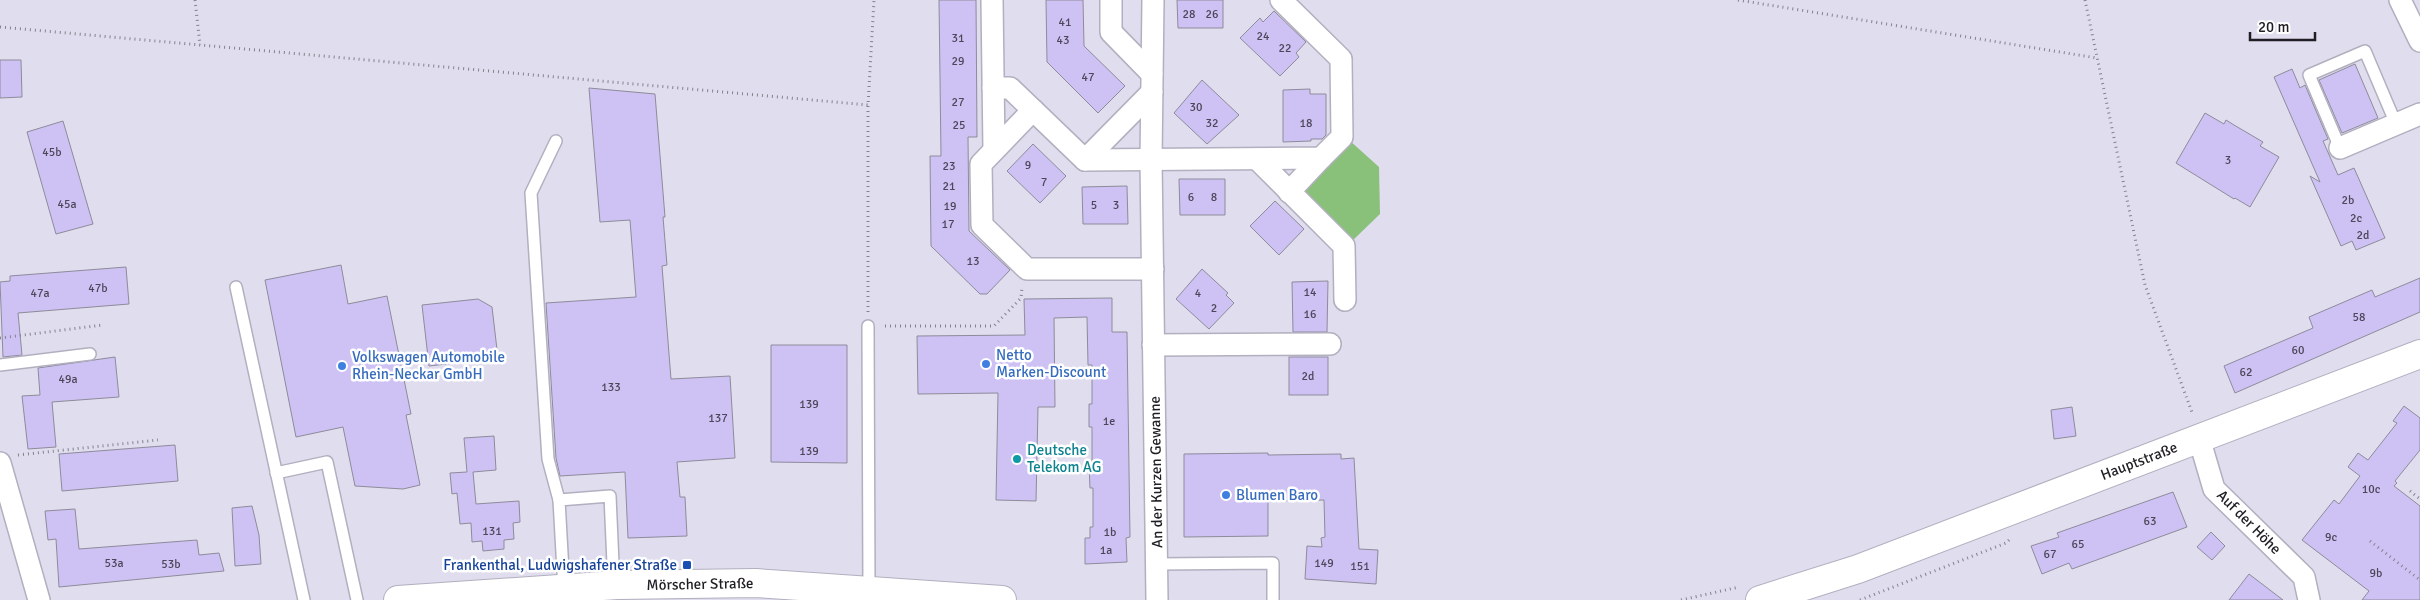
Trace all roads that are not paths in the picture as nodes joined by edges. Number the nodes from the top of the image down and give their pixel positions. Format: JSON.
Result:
{"nodes":[{"id":1,"x":992,"y":0,"type":"edge"},
{"id":2,"x":1111,"y":0,"type":"edge"},
{"id":3,"x":1153,"y":0,"type":"edge"},
{"id":4,"x":1281,"y":0,"type":"edge"},
{"id":5,"x":2400,"y":0,"type":"edge"},
{"id":6,"x":2420,"y":41,"type":"edge"},
{"id":7,"x":1152,"y":83,"type":"junction"},
{"id":8,"x":993,"y":88,"type":"junction"},
{"id":9,"x":1033,"y":110,"type":"junction"},
{"id":10,"x":2420,"y":114,"type":"edge"},
{"id":11,"x":2396,"y":124,"type":"junction"},
{"id":12,"x":556,"y":141,"type":"dead end"},
{"id":13,"x":2340,"y":148,"type":"joint"},
{"id":14,"x":994,"y":150,"type":"junction"},
{"id":15,"x":1321,"y":158,"type":"junction"},
{"id":16,"x":1257,"y":159,"type":"junction"},
{"id":17,"x":1085,"y":160,"type":"junction"},
{"id":18,"x":1151,"y":160,"type":"junction"},
{"id":19,"x":1289,"y":192,"type":"junction"},
{"id":20,"x":1153,"y":269,"type":"junction"},
{"id":21,"x":236,"y":287,"type":"dead end"},
{"id":22,"x":1345,"y":300,"type":"dead end"},
{"id":23,"x":868,"y":326,"type":"road end"},
{"id":24,"x":1153,"y":344,"type":"junction"},
{"id":25,"x":1330,"y":344,"type":"dead end"},
{"id":26,"x":90,"y":354,"type":"dead end"},
{"id":27,"x":2420,"y":354,"type":"edge"},
{"id":28,"x":0,"y":365,"type":"edge"},
{"id":29,"x":2200,"y":438,"type":"junction"},
{"id":30,"x":5,"y":459,"type":"edge"},
{"id":31,"x":276,"y":473,"type":"junction"},
{"id":32,"x":559,"y":500,"type":"junction"},
{"id":33,"x":1158,"y":564,"type":"junction"},
{"id":34,"x":564,"y":589,"type":"junction"},
{"id":35,"x":616,"y":590,"type":"edge"},
{"id":36,"x":869,"y":590,"type":"junction"},
{"id":37,"x":39,"y":600,"type":"edge"},
{"id":38,"x":304,"y":600,"type":"edge"},
{"id":39,"x":357,"y":600,"type":"edge"},
{"id":40,"x":398,"y":600,"type":"edge"},
{"id":41,"x":1002,"y":600,"type":"edge"},
{"id":42,"x":1158,"y":600,"type":"edge"},
{"id":43,"x":1273,"y":600,"type":"edge"},
{"id":44,"x":1760,"y":600,"type":"edge"},
{"id":45,"x":2309,"y":600,"type":"edge"}],
"edges":[{"from":1,"to":8,"type":"street"},
{"from":2,"to":7,"type":"street"},
{"from":3,"to":7,"type":"street","name":"An der Kurzen Gewanne"},
{"from":4,"to":15,"type":"street"},
{"from":5,"to":6,"type":"street"},
{"from":7,"to":17,"type":"street"},
{"from":7,"to":18,"type":"street","name":"An der Kurzen Gewanne"},
{"from":8,"to":9,"type":"street"},
{"from":8,"to":14,"type":"street"},
{"from":9,"to":14,"type":"street"},
{"from":9,"to":17,"type":"street"},
{"from":10,"to":11,"type":"street"},
{"from":11,"to":13,"type":"street"},
{"from":11,"to":13,"type":"lane"},
{"from":12,"to":32,"type":"lane"},
{"from":14,"to":20,"type":"street"},
{"from":15,"to":16,"type":"street"},
{"from":15,"to":19,"type":"street"},
{"from":16,"to":18,"type":"street"},
{"from":16,"to":19,"type":"street"},
{"from":17,"to":18,"type":"street"},
{"from":18,"to":20,"type":"street","name":"An der Kurzen Gewanne"},
{"from":19,"to":22,"type":"street"},
{"from":20,"to":24,"type":"street","name":"An der Kurzen Gewanne"},
{"from":21,"to":31,"type":"lane"},
{"from":23,"to":36,"type":"lane"},
{"from":24,"to":25,"type":"street"},
{"from":24,"to":33,"type":"street","name":"An der Kurzen Gewanne"},
{"from":26,"to":28,"type":"lane"},
{"from":27,"to":29,"type":"street","name":"Hauptstraße"},
{"from":29,"to":44,"type":"street","name":"Hauptstraße"},
{"from":29,"to":45,"type":"street","name":"Auf der Höhe"},
{"from":30,"to":37,"type":"street"},
{"from":31,"to":38,"type":"lane"},
{"from":31,"to":39,"type":"lane"},
{"from":32,"to":34,"type":"lane"},
{"from":32,"to":35,"type":"lane"},
{"from":33,"to":42,"type":"street","name":"An der Kurzen Gewanne"},
{"from":33,"to":43,"type":"lane"},
{"from":34,"to":35,"type":"street","name":"Mörscher Straße"},
{"from":34,"to":40,"type":"street","name":"Mörscher Straße"},
{"from":35,"to":36,"type":"street","name":"Mörscher Straße"},
{"from":36,"to":41,"type":"street","name":"Mörscher Straße"}]}
